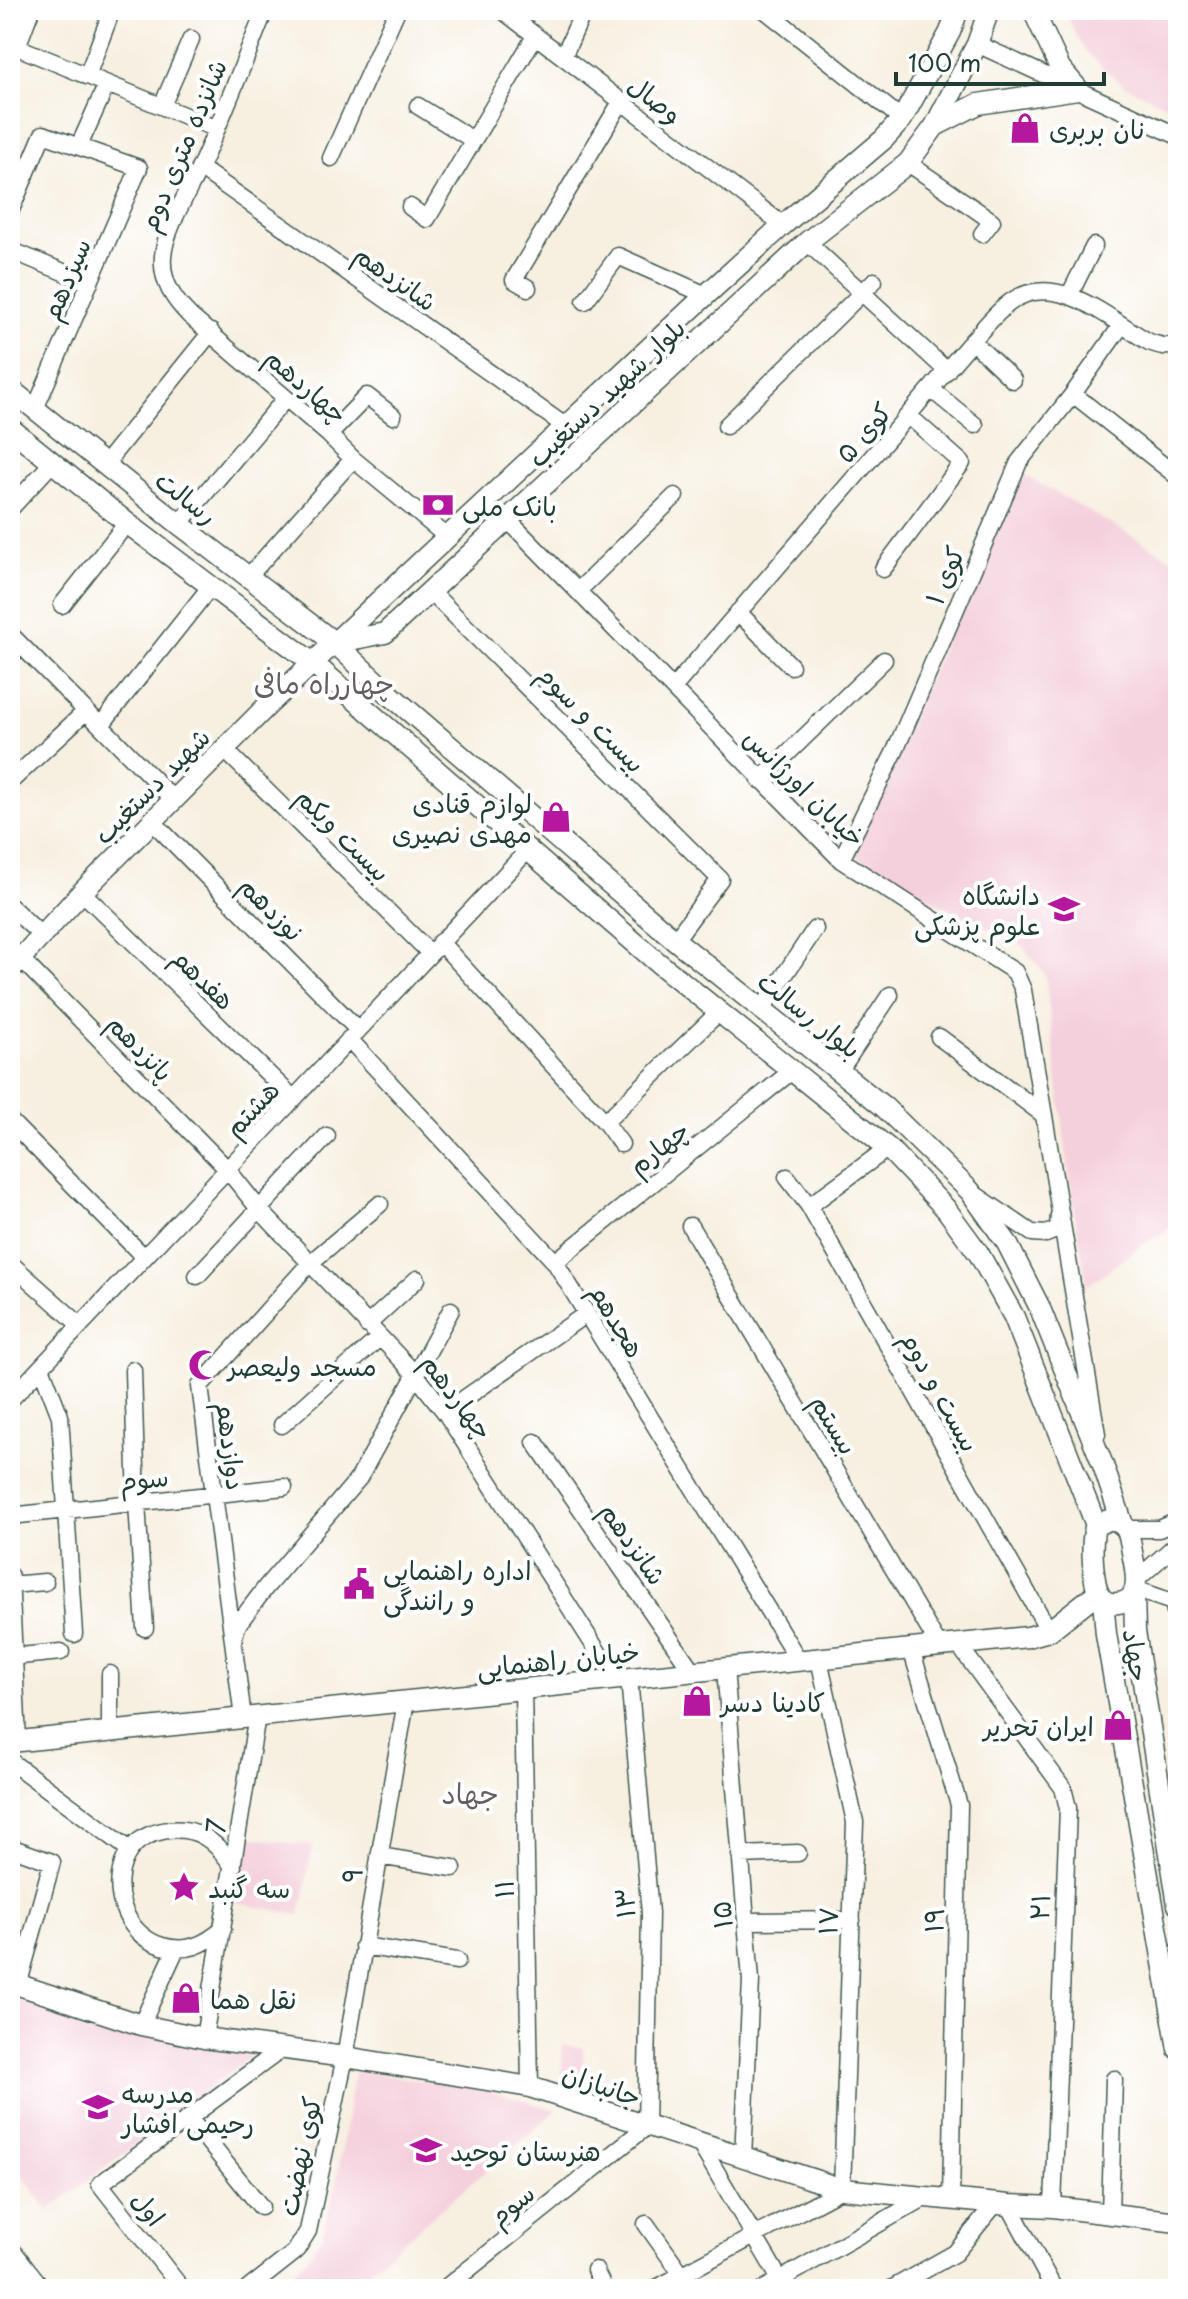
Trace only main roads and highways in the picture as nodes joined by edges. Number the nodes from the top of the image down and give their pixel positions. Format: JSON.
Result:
{"nodes":[{"id":1,"x":958,"y":10,"type":"edge"},
{"id":2,"x":989,"y":10,"type":"edge"},
{"id":3,"x":1033,"y":10,"type":"edge"},
{"id":4,"x":950,"y":32,"type":"junction"},
{"id":5,"x":977,"y":44,"type":"junction"},
{"id":6,"x":935,"y":126,"type":"junction"},
{"id":7,"x":783,"y":225,"type":"junction"},
{"id":8,"x":807,"y":242,"type":"junction"},
{"id":9,"x":10,"y":389,"type":"edge"},
{"id":10,"x":10,"y":428,"type":"edge"},
{"id":11,"x":108,"y":468,"type":"junction"},
{"id":12,"x":90,"y":492,"type":"junction"},
{"id":13,"x":335,"y":643,"type":"junction"},
{"id":14,"x":314,"y":664,"type":"junction"},
{"id":15,"x":675,"y":940,"type":"junction"},
{"id":16,"x":656,"y":961,"type":"junction"},
{"id":17,"x":15,"y":964,"type":"edge"},
{"id":18,"x":884,"y":1107,"type":"junction"},
{"id":19,"x":865,"y":1128,"type":"junction"},
{"id":20,"x":1096,"y":1525,"type":"junction"},
{"id":21,"x":1125,"y":1526,"type":"junction"},
{"id":22,"x":1135,"y":1588,"type":"junction"},
{"id":23,"x":1101,"y":1596,"type":"junction"},
{"id":24,"x":1135,"y":1631,"type":"junction"},
{"id":25,"x":1106,"y":1634,"type":"junction"},
{"id":26,"x":13,"y":1748,"type":"edge"},
{"id":27,"x":1172,"y":1835,"type":"edge"},
{"id":28,"x":1178,"y":1905,"type":"edge"},
{"id":29,"x":14,"y":1984,"type":"edge"},
{"id":30,"x":1178,"y":2049,"type":"edge"},
{"id":31,"x":1178,"y":2222,"type":"edge"}],
"edges":[{"from":1,"to":4,"type":"main road","name":"بلوار شهید دستغیب"},
{"from":2,"to":5,"type":"main road","name":"بلوار شهید دستغیب"},
{"from":3,"to":6,"type":"main road"},
{"from":4,"to":5,"type":"main road"},
{"from":4,"to":7,"type":"main road","name":"بلوار شهید دستغیب"},
{"from":5,"to":6,"type":"main road","name":"بلوار شهید دستغیب"},
{"from":6,"to":8,"type":"main road","name":"بلوار شهید دستغیب"},
{"from":7,"to":8,"type":"main road"},
{"from":7,"to":13,"type":"main road","name":"بلوار شهید دستغیب"},
{"from":8,"to":13,"type":"main road","name":"بلوار شهید دستغیب"},
{"from":9,"to":11,"type":"main road","name":"رسالت"},
{"from":10,"to":12,"type":"main road"},
{"from":11,"to":12,"type":"main road"},
{"from":11,"to":13,"type":"main road","name":"رسالت"},
{"from":12,"to":14,"type":"main road"},
{"from":13,"to":14,"type":"main road","name":"شهید دستغیب"},
{"from":13,"to":15,"type":"main road","name":"بلوار رسالت"},
{"from":14,"to":16,"type":"main road","name":"بلوار رسالت"},
{"from":14,"to":17,"type":"main road","name":"شهید دستغیب"},
{"from":15,"to":16,"type":"main road"},
{"from":15,"to":18,"type":"main road","name":"بلوار رسالت"},
{"from":16,"to":19,"type":"main road","name":"بلوار رسالت"},
{"from":18,"to":19,"type":"main road"},
{"from":18,"to":21,"type":"main road","name":"بلوار رسالت"},
{"from":19,"to":20,"type":"main road","name":"بلوار رسالت"},
{"from":20,"to":21,"type":"main road"},
{"from":20,"to":23,"type":"main road","name":"جهاد"},
{"from":21,"to":22,"type":"main road","name":"جهاد"},
{"from":22,"to":23,"type":"main road"},
{"from":22,"to":24,"type":"main road","name":"جهاد"},
{"from":23,"to":25,"type":"main road","name":"جهاد"},
{"from":23,"to":26,"type":"main road","name":"خیابان راهنمایی"},
{"from":24,"to":25,"type":"main road"},
{"from":24,"to":27,"type":"main road","name":"جهاد"},
{"from":25,"to":30,"type":"main road","name":"جهاد"},
{"from":27,"to":28,"type":"main road","name":"جهاد"},
{"from":29,"to":31,"type":"main road","name":"جانبازان"}]}
